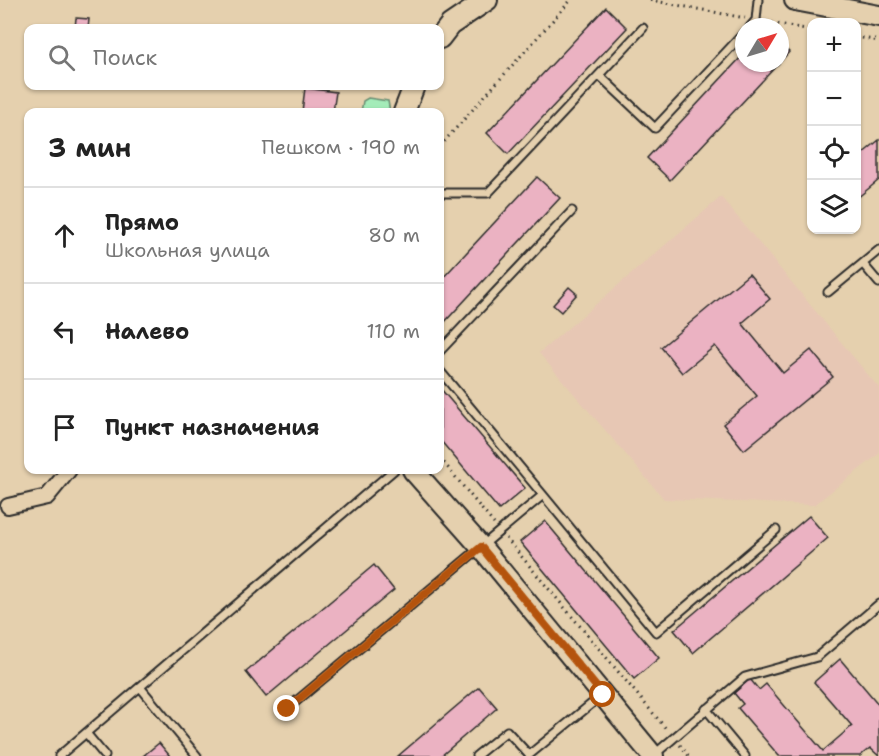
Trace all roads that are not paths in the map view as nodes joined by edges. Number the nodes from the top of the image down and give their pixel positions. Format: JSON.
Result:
{"nodes":[{"id":1,"x":487,"y":0,"type":"edge"},
{"id":2,"x":758,"y":0,"type":"edge"},
{"id":3,"x":795,"y":0,"type":"edge"},
{"id":4,"x":879,"y":16,"type":"edge"},
{"id":5,"x":756,"y":18,"type":"edge"},
{"id":6,"x":643,"y":28,"type":"dead end"},
{"id":7,"x":444,"y":33,"type":"edge"},
{"id":8,"x":735,"y":43,"type":"edge"},
{"id":9,"x":599,"y":75,"type":"junction"},
{"id":10,"x":412,"y":90,"type":"edge"},
{"id":11,"x":406,"y":108,"type":"edge"},
{"id":12,"x":444,"y":194,"type":"edge"},
{"id":13,"x":572,"y":211,"type":"dead end"},
{"id":14,"x":879,"y":250,"type":"edge"},
{"id":15,"x":862,"y":264,"type":"junction"},
{"id":16,"x":879,"y":283,"type":"edge"},
{"id":17,"x":828,"y":292,"type":"dead end"},
{"id":18,"x":444,"y":347,"type":"edge"},
{"id":19,"x":444,"y":376,"type":"edge"},
{"id":20,"x":66,"y":474,"type":"edge"},
{"id":21,"x":389,"y":474,"type":"edge"},
{"id":22,"x":417,"y":474,"type":"edge"},
{"id":23,"x":543,"y":495,"type":"junction"},
{"id":24,"x":8,"y":506,"type":"dead end"},
{"id":25,"x":776,"y":530,"type":"dead end"},
{"id":26,"x":481,"y":547,"type":"junction"},
{"id":27,"x":879,"y":604,"type":"edge"},
{"id":28,"x":140,"y":687,"type":"junction"},
{"id":29,"x":603,"y":695,"type":"junction"},
{"id":30,"x":287,"y":709,"type":"dead end"},
{"id":31,"x":706,"y":709,"type":"junction"},
{"id":32,"x":86,"y":733,"type":"junction"},
{"id":33,"x":529,"y":755,"type":"edge"},
{"id":34,"x":59,"y":756,"type":"edge"},
{"id":35,"x":105,"y":756,"type":"edge"},
{"id":36,"x":197,"y":756,"type":"edge"},
{"id":37,"x":476,"y":756,"type":"edge"},
{"id":38,"x":653,"y":756,"type":"edge"},
{"id":39,"x":745,"y":756,"type":"edge"}],
"edges":[{"from":1,"to":7,"type":"street"},
{"from":2,"to":5,"type":"lane"},
{"from":3,"to":4,"type":"street"},
{"from":6,"to":9,"type":"lane"},
{"from":8,"to":9,"type":"lane"},
{"from":9,"to":12,"type":"lane"},
{"from":10,"to":11,"type":"street"},
{"from":13,"to":18,"type":"lane"},
{"from":14,"to":15,"type":"lane"},
{"from":15,"to":16,"type":"lane"},
{"from":15,"to":17,"type":"lane"},
{"from":19,"to":23,"type":"lane"},
{"from":20,"to":24,"type":"street"},
{"from":21,"to":28,"type":"lane"},
{"from":22,"to":26,"type":"street"},
{"from":23,"to":25,"type":"lane"},
{"from":23,"to":26,"type":"lane"},
{"from":26,"to":29,"type":"street"},
{"from":26,"to":30,"type":"lane"},
{"from":27,"to":31,"type":"lane"},
{"from":28,"to":32,"type":"lane"},
{"from":28,"to":36,"type":"lane"},
{"from":29,"to":33,"type":"lane"},
{"from":29,"to":38,"type":"street"},
{"from":31,"to":38,"type":"lane"},
{"from":31,"to":39,"type":"lane"},
{"from":32,"to":34,"type":"lane"},
{"from":32,"to":35,"type":"lane"},
{"from":33,"to":37,"type":"lane"}]}
